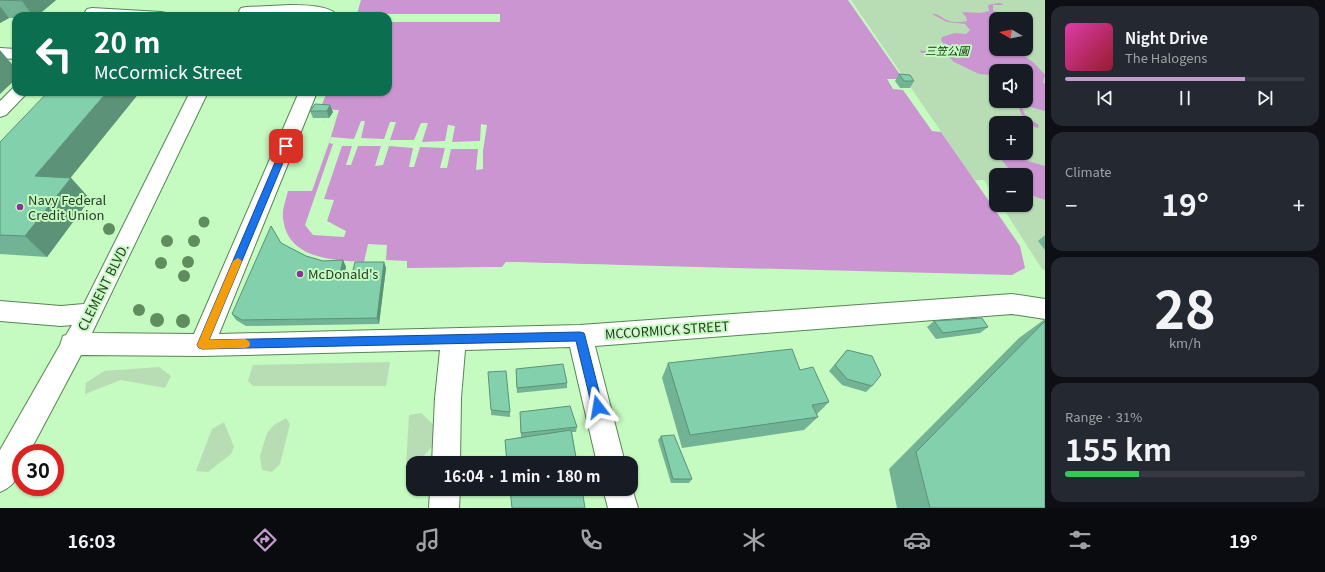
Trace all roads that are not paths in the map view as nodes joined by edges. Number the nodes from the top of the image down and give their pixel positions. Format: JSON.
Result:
{"nodes":[{"id":1,"x":247,"y":9,"type":"edge"},
{"id":2,"x":325,"y":12,"type":"edge"},
{"id":3,"x":0,"y":53,"type":"edge"},
{"id":4,"x":12,"y":54,"type":"edge"},
{"id":5,"x":15,"y":96,"type":"edge"},
{"id":6,"x":197,"y":96,"type":"edge"},
{"id":7,"x":306,"y":96,"type":"edge"},
{"id":8,"x":0,"y":111,"type":"edge"},
{"id":9,"x":1045,"y":309,"type":"edge"},
{"id":10,"x":0,"y":311,"type":"edge"},
{"id":11,"x":91,"y":313,"type":"junction"},
{"id":12,"x":580,"y":336,"type":"junction"},
{"id":13,"x":453,"y":340,"type":"junction"},
{"id":14,"x":72,"y":344,"type":"junction"},
{"id":15,"x":202,"y":345,"type":"junction"},
{"id":16,"x":446,"y":456,"type":"edge"},
{"id":17,"x":609,"y":456,"type":"edge"},
{"id":18,"x":0,"y":478,"type":"edge"},
{"id":19,"x":445,"y":496,"type":"edge"},
{"id":20,"x":619,"y":496,"type":"edge"},
{"id":21,"x":444,"y":508,"type":"edge"},
{"id":22,"x":622,"y":508,"type":"edge"}],
"edges":[{"from":1,"to":2,"type":"street"},
{"from":3,"to":4,"type":"street"},
{"from":5,"to":8,"type":"street"},
{"from":6,"to":11,"type":"street","name":"CLEMENT BLVD."},
{"from":7,"to":15,"type":"street"},
{"from":9,"to":12,"type":"street","name":"MCCORMICK STREET"},
{"from":10,"to":11,"type":"street"},
{"from":11,"to":14,"type":"street","name":"CLEMENT BLVD."},
{"from":12,"to":13,"type":"street","name":"MCCORMICK STREET"},
{"from":12,"to":17,"type":"street"},
{"from":13,"to":15,"type":"street","name":"MCCORMICK STREET"},
{"from":13,"to":16,"type":"street"},
{"from":14,"to":15,"type":"street","name":"MCCORMICK STREET"},
{"from":14,"to":18,"type":"street","name":"CLEMENT BLVD."},
{"from":19,"to":21,"type":"street"},
{"from":20,"to":22,"type":"street"}]}
